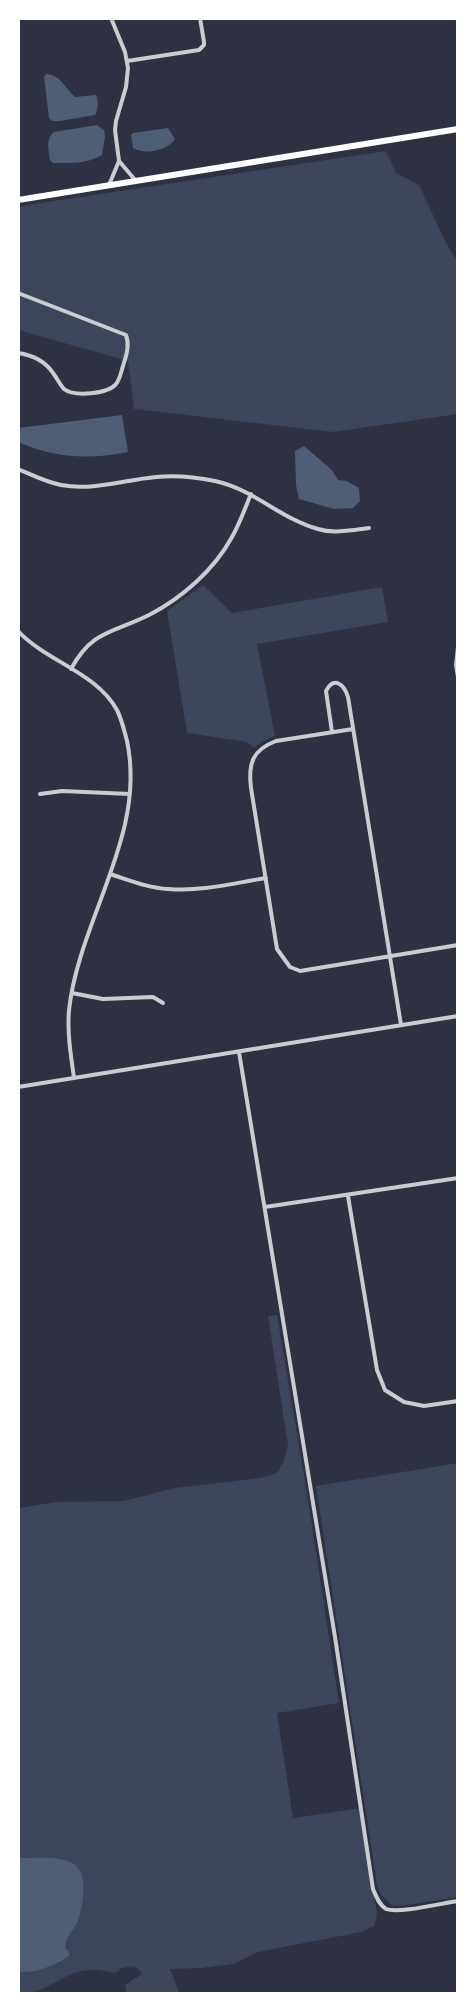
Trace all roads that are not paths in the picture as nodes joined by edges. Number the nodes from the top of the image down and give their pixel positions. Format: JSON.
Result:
{"nodes":[{"id":1,"x":111,"y":18,"type":"edge"},
{"id":2,"x":200,"y":18,"type":"edge"},
{"id":3,"x":127,"y":62,"type":"junction"},
{"id":4,"x":458,"y":129,"type":"edge"},
{"id":5,"x":119,"y":161,"type":"junction"},
{"id":6,"x":136,"y":181,"type":"junction"},
{"id":7,"x":109,"y":185,"type":"junction"},
{"id":8,"x":18,"y":200,"type":"edge"},
{"id":9,"x":18,"y":293,"type":"edge"},
{"id":10,"x":18,"y":353,"type":"edge"},
{"id":11,"x":18,"y":469,"type":"edge"},
{"id":12,"x":251,"y":494,"type":"junction"},
{"id":13,"x":369,"y":528,"type":"dead end"},
{"id":14,"x":18,"y":631,"type":"edge"},
{"id":15,"x":458,"y":647,"type":"edge"},
{"id":16,"x":71,"y":669,"type":"junction"},
{"id":17,"x":458,"y":677,"type":"edge"},
{"id":18,"x":353,"y":729,"type":"junction"},
{"id":19,"x":332,"y":732,"type":"junction"},
{"id":20,"x":40,"y":794,"type":"dead end"},
{"id":21,"x":130,"y":794,"type":"junction"},
{"id":22,"x":110,"y":874,"type":"junction"},
{"id":23,"x":266,"y":878,"type":"junction"},
{"id":24,"x":458,"y":945,"type":"edge"},
{"id":25,"x":390,"y":957,"type":"junction"},
{"id":26,"x":72,"y":993,"type":"junction"},
{"id":27,"x":163,"y":1003,"type":"dead end"},
{"id":28,"x":458,"y":1016,"type":"edge"},
{"id":29,"x":401,"y":1025,"type":"junction"},
{"id":30,"x":239,"y":1052,"type":"junction"},
{"id":31,"x":74,"y":1078,"type":"junction"},
{"id":32,"x":18,"y":1087,"type":"edge"},
{"id":33,"x":458,"y":1178,"type":"edge"},
{"id":34,"x":348,"y":1196,"type":"junction"},
{"id":35,"x":265,"y":1207,"type":"junction"},
{"id":36,"x":458,"y":1401,"type":"edge"},
{"id":37,"x":458,"y":1901,"type":"edge"}],
"edges":[{"from":1,"to":3,"type":"street"},
{"from":2,"to":3,"type":"street"},
{"from":3,"to":5,"type":"street"},
{"from":4,"to":6,"type":"main road"},
{"from":5,"to":6,"type":"street"},
{"from":5,"to":7,"type":"street"},
{"from":6,"to":7,"type":"main road"},
{"from":7,"to":8,"type":"main road"},
{"from":9,"to":10,"type":"street"},
{"from":11,"to":12,"type":"street"},
{"from":12,"to":13,"type":"street"},
{"from":12,"to":16,"type":"street"},
{"from":14,"to":16,"type":"street"},
{"from":15,"to":17,"type":"street"},
{"from":16,"to":21,"type":"street"},
{"from":18,"to":19,"type":"street"},
{"from":18,"to":19,"type":"street"},
{"from":18,"to":25,"type":"street"},
{"from":19,"to":23,"type":"street"},
{"from":20,"to":21,"type":"street"},
{"from":21,"to":22,"type":"street"},
{"from":22,"to":23,"type":"street"},
{"from":22,"to":26,"type":"street"},
{"from":23,"to":25,"type":"street"},
{"from":24,"to":25,"type":"street"},
{"from":25,"to":29,"type":"street"},
{"from":26,"to":27,"type":"street"},
{"from":26,"to":31,"type":"street"},
{"from":28,"to":29,"type":"street"},
{"from":29,"to":30,"type":"street"},
{"from":30,"to":31,"type":"street"},
{"from":30,"to":35,"type":"street"},
{"from":31,"to":32,"type":"street"},
{"from":33,"to":34,"type":"street"},
{"from":34,"to":35,"type":"street"},
{"from":34,"to":36,"type":"street"},
{"from":35,"to":37,"type":"street"}]}
